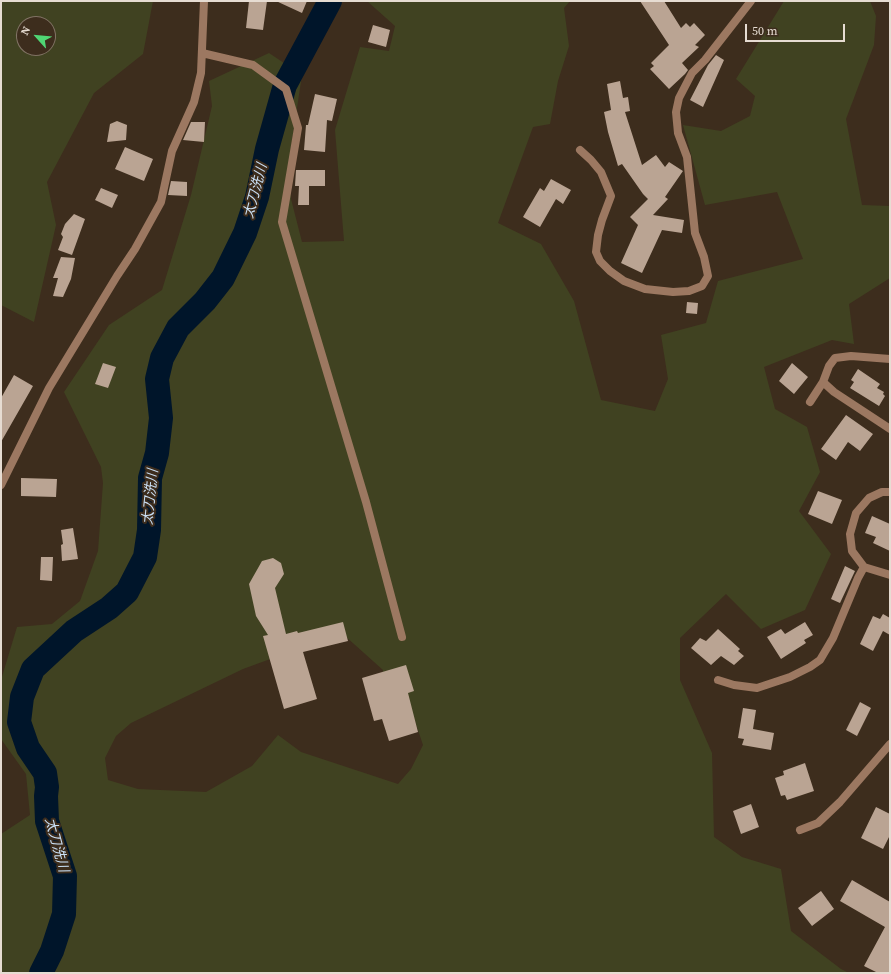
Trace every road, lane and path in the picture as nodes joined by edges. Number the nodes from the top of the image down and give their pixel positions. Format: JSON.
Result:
{"nodes":[{"id":1,"x":204,"y":1,"type":"edge"},
{"id":2,"x":750,"y":1,"type":"edge"},
{"id":3,"x":202,"y":53,"type":"junction"},
{"id":4,"x":580,"y":150,"type":"dead end"},
{"id":5,"x":890,"y":359,"type":"edge"},
{"id":6,"x":823,"y":382,"type":"junction"},
{"id":7,"x":810,"y":402,"type":"dead end"},
{"id":8,"x":890,"y":429,"type":"edge"},
{"id":9,"x":1,"y":485,"type":"edge"},
{"id":10,"x":890,"y":492,"type":"edge"},
{"id":11,"x":864,"y":567,"type":"junction"},
{"id":12,"x":890,"y":575,"type":"edge"},
{"id":13,"x":402,"y":638,"type":"dead end"},
{"id":14,"x":718,"y":680,"type":"dead end"},
{"id":15,"x":890,"y":744,"type":"edge"},
{"id":16,"x":800,"y":830,"type":"dead end"}],
"edges":[{"from":1,"to":3,"type":"street"},
{"from":2,"to":4,"type":"street"},
{"from":3,"to":9,"type":"street"},
{"from":3,"to":13,"type":"street"},
{"from":5,"to":6,"type":"street"},
{"from":6,"to":7,"type":"street"},
{"from":6,"to":8,"type":"street"},
{"from":10,"to":11,"type":"street"},
{"from":11,"to":12,"type":"street"},
{"from":11,"to":14,"type":"street"},
{"from":15,"to":16,"type":"street"}]}
